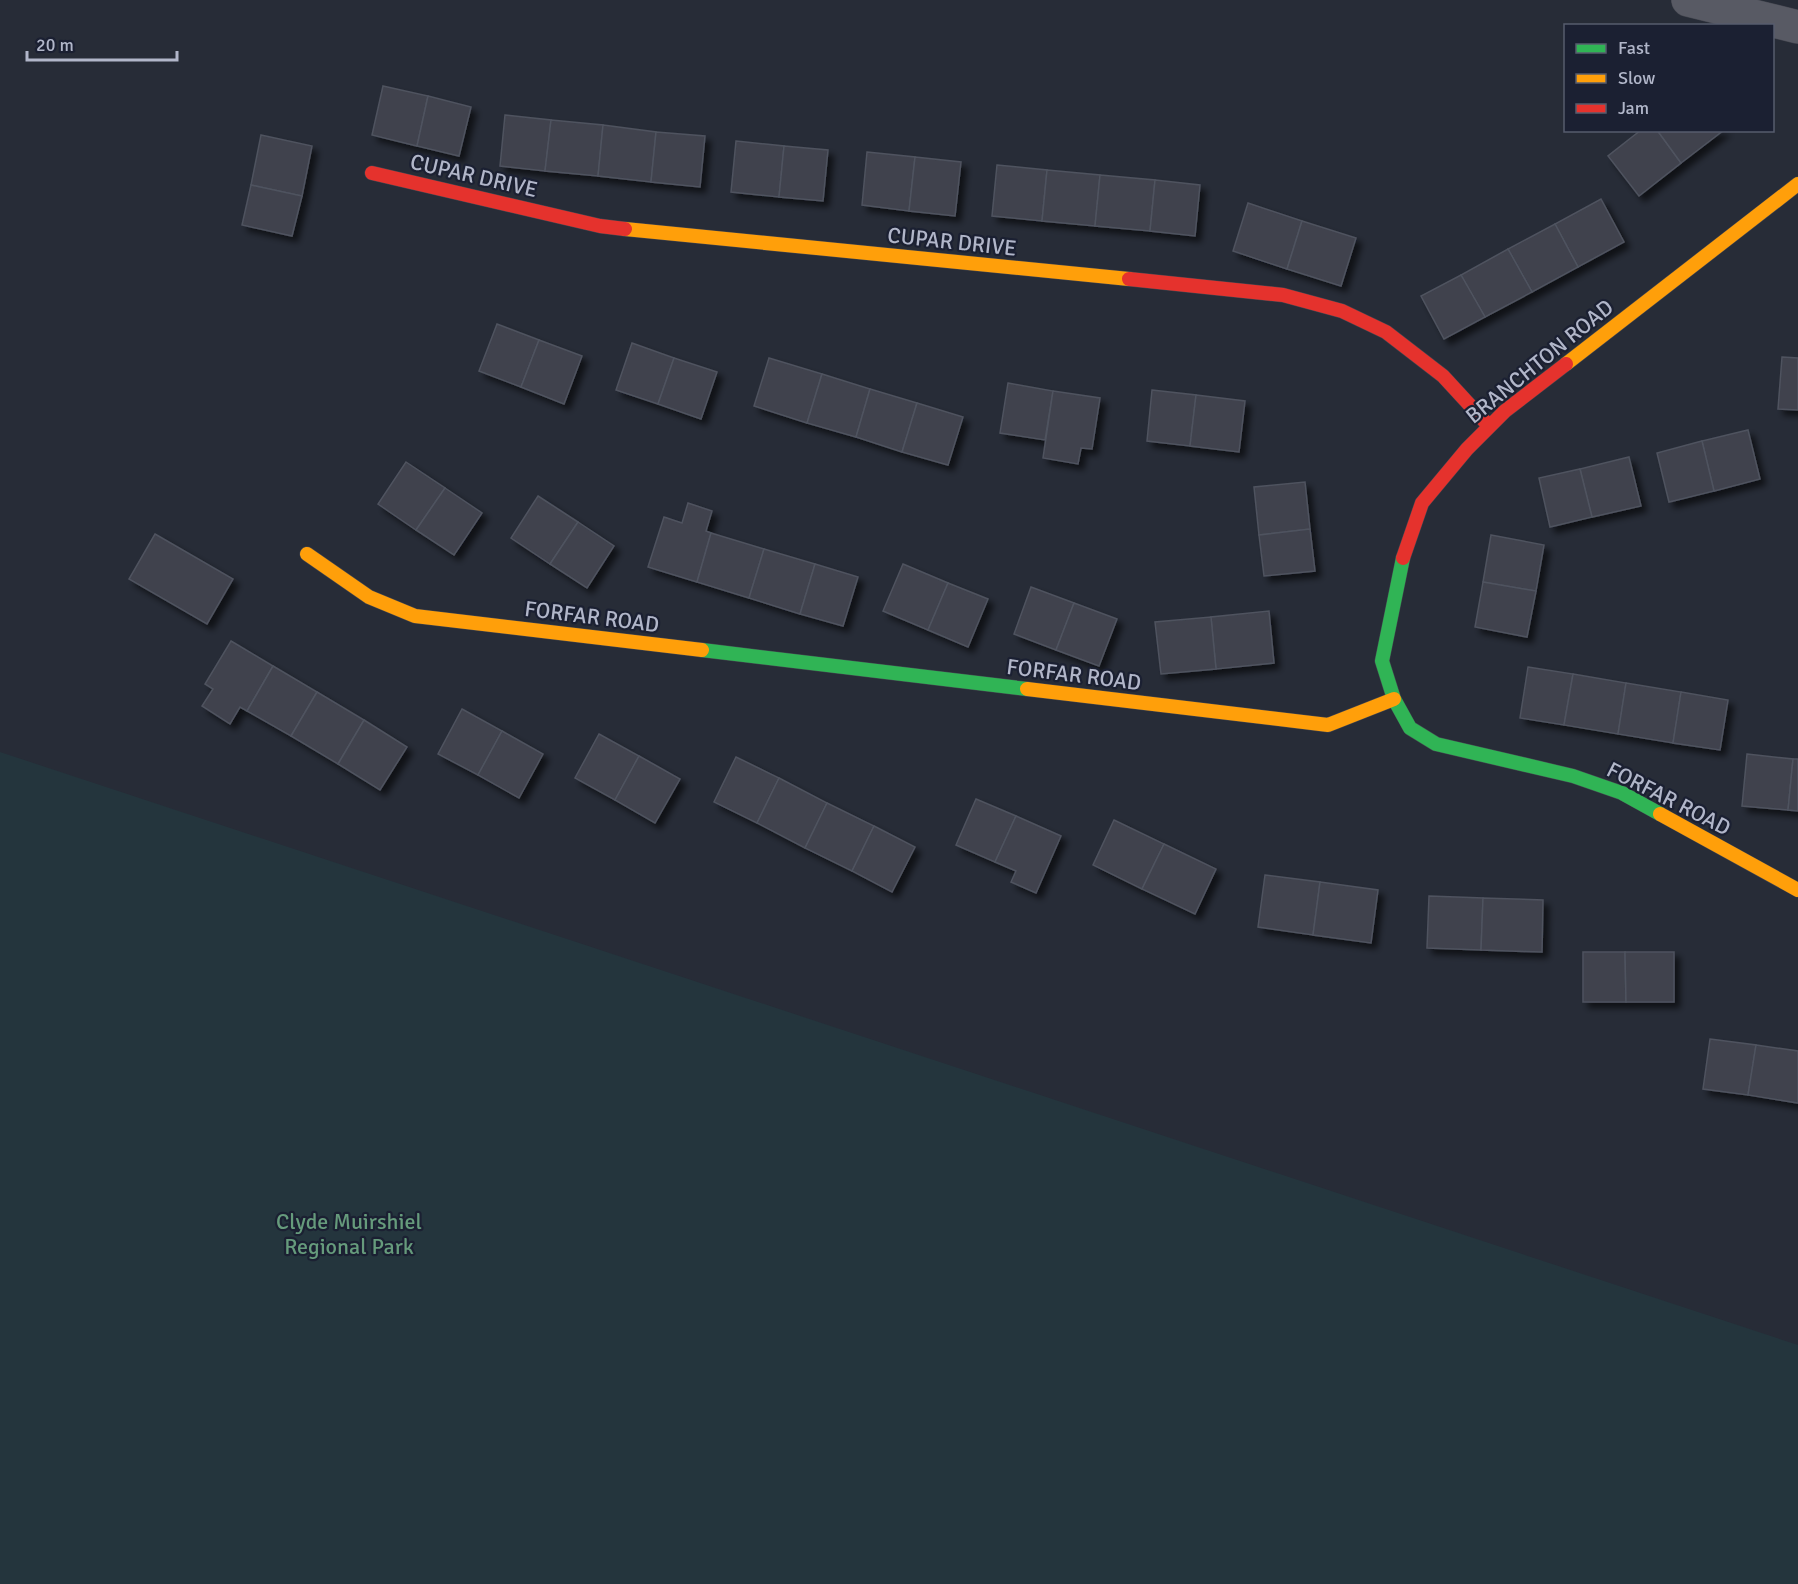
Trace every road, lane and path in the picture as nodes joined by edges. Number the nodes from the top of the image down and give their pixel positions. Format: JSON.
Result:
{"nodes":[{"id":1,"x":1688,"y":0,"type":"edge"},
{"id":2,"x":1798,"y":27,"type":"edge"},
{"id":3,"x":372,"y":173,"type":"dead end"},
{"id":4,"x":1798,"y":184,"type":"edge"},
{"id":5,"x":1489,"y":426,"type":"junction"},
{"id":6,"x":307,"y":555,"type":"dead end"},
{"id":7,"x":1394,"y":699,"type":"junction"},
{"id":8,"x":1798,"y":890,"type":"edge"}],
"edges":[{"from":1,"to":2,"type":"street"},
{"from":3,"to":5,"type":"street","name":"CUPAR DRIVE"},
{"from":4,"to":5,"type":"street","name":"BRANCHTON ROAD"},
{"from":5,"to":7,"type":"street","name":"BRANCHTON ROAD"},
{"from":6,"to":7,"type":"street","name":"FORFAR ROAD"},
{"from":7,"to":8,"type":"street","name":"FORFAR ROAD"}]}
